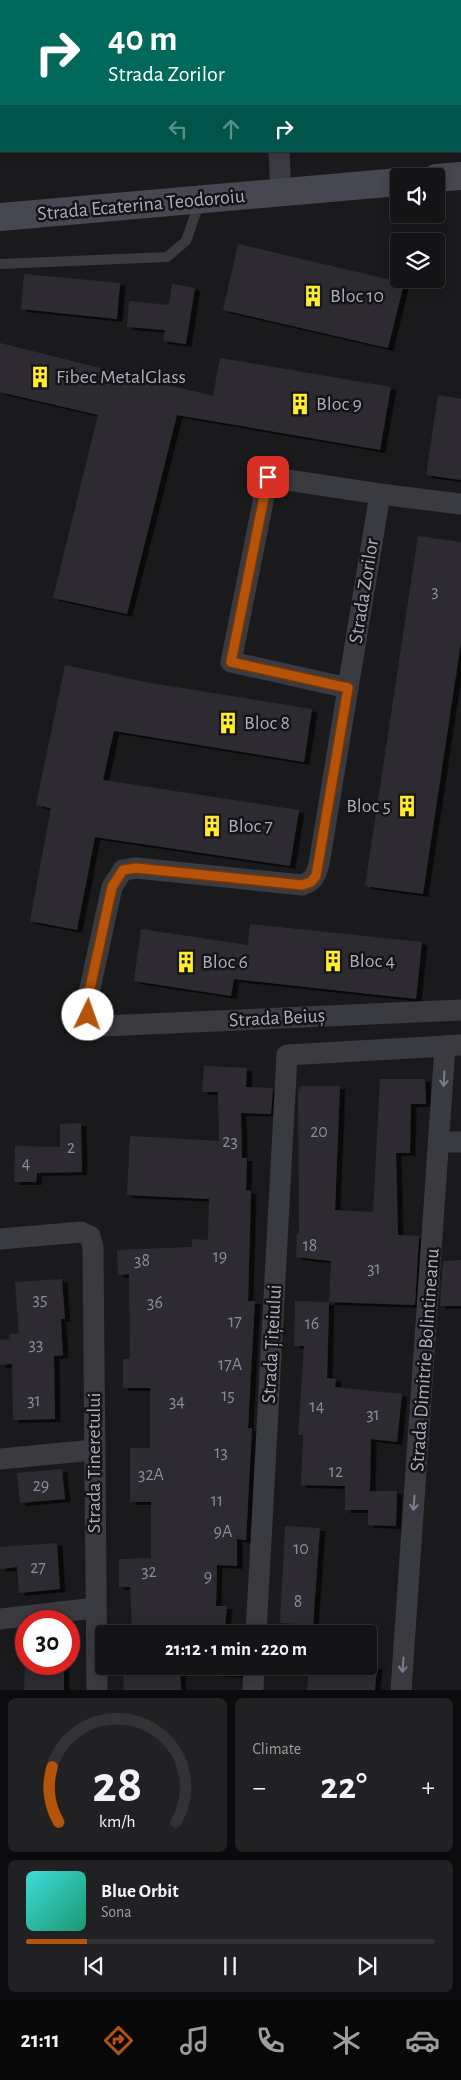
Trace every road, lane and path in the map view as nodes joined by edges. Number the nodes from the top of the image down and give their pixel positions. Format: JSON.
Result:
{"nodes":[{"id":1,"x":279,"y":152,"type":"edge"},
{"id":2,"x":461,"y":176,"type":"edge"},
{"id":3,"x":445,"y":177,"type":"edge"},
{"id":4,"x":390,"y":183,"type":"edge"},
{"id":5,"x":281,"y":194,"type":"junction"},
{"id":6,"x":200,"y":200,"type":"junction"},
{"id":7,"x":0,"y":217,"type":"edge"},
{"id":8,"x":0,"y":264,"type":"edge"},
{"id":9,"x":380,"y":494,"type":"junction"},
{"id":10,"x":461,"y":504,"type":"edge"},
{"id":11,"x":348,"y":688,"type":"junction"},
{"id":12,"x":461,"y":1010,"type":"edge"},
{"id":13,"x":94,"y":1022,"type":"joint"},
{"id":14,"x":453,"y":1046,"type":"edge"},
{"id":15,"x":451,"y":1142,"type":"edge"},
{"id":16,"x":0,"y":1239,"type":"edge"},
{"id":17,"x":94,"y":1450,"type":"junction"},
{"id":18,"x":0,"y":1459,"type":"edge"},
{"id":19,"x":95,"y":1608,"type":"junction"},
{"id":20,"x":0,"y":1619,"type":"edge"},
{"id":21,"x":256,"y":1625,"type":"edge"},
{"id":22,"x":254,"y":1675,"type":"edge"},
{"id":23,"x":97,"y":1690,"type":"edge"},
{"id":24,"x":253,"y":1690,"type":"edge"},
{"id":25,"x":401,"y":1690,"type":"edge"}],
"edges":[{"from":1,"to":5,"type":"street"},
{"from":2,"to":3,"type":"main road"},
{"from":4,"to":5,"type":"main road","name":"Strada Ecaterina Teodoroiu"},
{"from":5,"to":6,"type":"main road","name":"Strada Ecaterina Teodoroiu"},
{"from":6,"to":7,"type":"main road","name":"Strada Ecaterina Teodoroiu"},
{"from":6,"to":8,"type":"lane"},
{"from":9,"to":10,"type":"street"},
{"from":9,"to":11,"type":"street","name":"Strada Zorilor"},
{"from":9,"to":11,"type":"street"},
{"from":11,"to":13,"type":"street","name":"Strada Zorilor"},
{"from":12,"to":13,"type":"street","name":"Strada Beiuș"},
{"from":14,"to":15,"type":"street","name":"Strada Dimitrie Bolintineanu","one_way":true},
{"from":14,"to":21,"type":"street","name":"Strada Țițeiului"},
{"from":15,"to":25,"type":"street","name":"Strada Dimitrie Bolintineanu","one_way":true},
{"from":16,"to":17,"type":"street","name":"Strada Tineretului"},
{"from":17,"to":18,"type":"street"},
{"from":17,"to":19,"type":"street","name":"Strada Tineretului"},
{"from":19,"to":20,"type":"street"},
{"from":19,"to":23,"type":"street","name":"Strada Tineretului"},
{"from":22,"to":24,"type":"street"}]}
